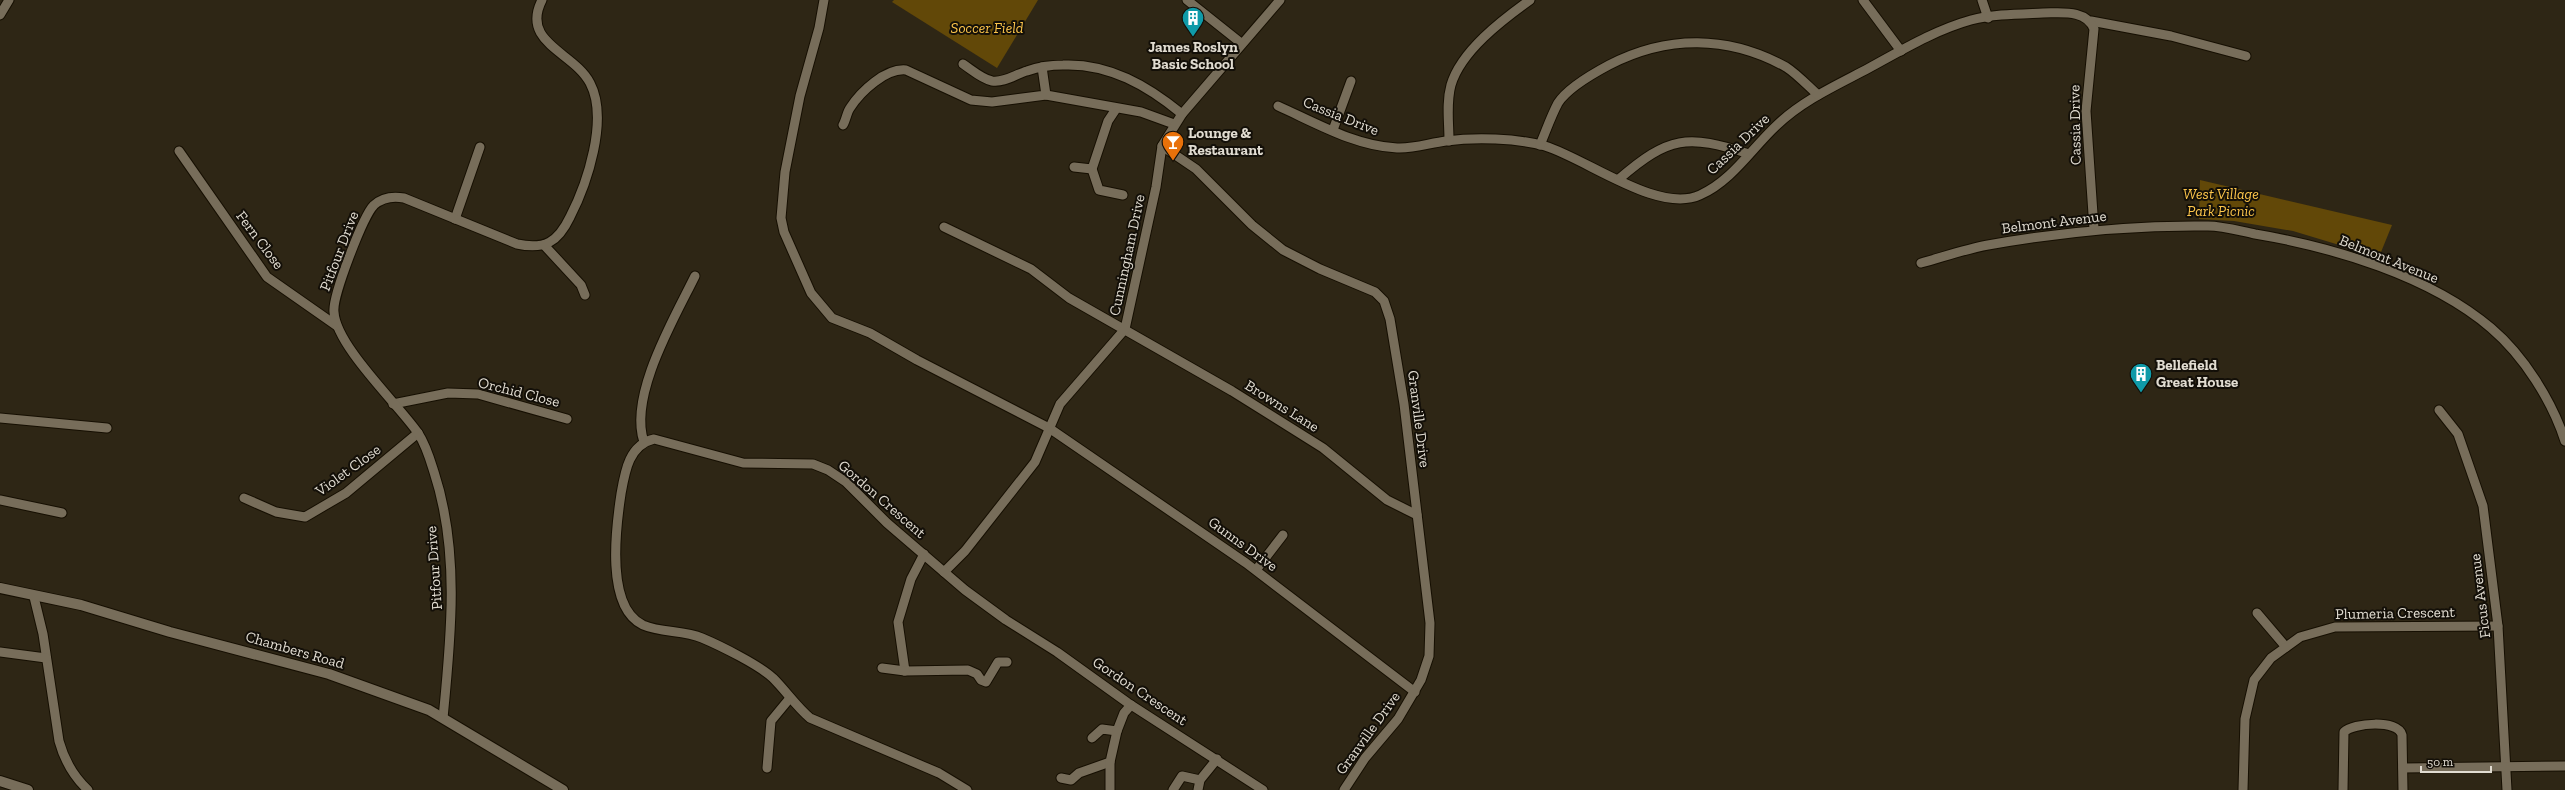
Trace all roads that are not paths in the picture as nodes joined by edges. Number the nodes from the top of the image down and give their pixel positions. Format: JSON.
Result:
{"nodes":[{"id":1,"x":9,"y":0,"type":"edge"},
{"id":2,"x":542,"y":0,"type":"edge"},
{"id":3,"x":824,"y":0,"type":"edge"},
{"id":4,"x":1187,"y":0,"type":"edge"},
{"id":5,"x":1280,"y":0,"type":"edge"},
{"id":6,"x":1530,"y":0,"type":"edge"},
{"id":7,"x":1863,"y":0,"type":"edge"},
{"id":8,"x":1982,"y":0,"type":"edge"},
{"id":9,"x":0,"y":15,"type":"edge"},
{"id":10,"x":1988,"y":18,"type":"junction"},
{"id":11,"x":2091,"y":21,"type":"junction"},
{"id":12,"x":1241,"y":43,"type":"junction"},
{"id":13,"x":1901,"y":51,"type":"junction"},
{"id":14,"x":2246,"y":56,"type":"dead end"},
{"id":15,"x":963,"y":64,"type":"dead end"},
{"id":16,"x":1042,"y":67,"type":"junction"},
{"id":17,"x":1351,"y":81,"type":"dead end"},
{"id":18,"x":1046,"y":95,"type":"junction"},
{"id":19,"x":1818,"y":95,"type":"junction"},
{"id":20,"x":1278,"y":106,"type":"dead end"},
{"id":21,"x":1116,"y":109,"type":"junction"},
{"id":22,"x":1182,"y":114,"type":"junction"},
{"id":23,"x":1174,"y":124,"type":"junction"},
{"id":24,"x":843,"y":125,"type":"dead end"},
{"id":25,"x":1333,"y":130,"type":"junction"},
{"id":26,"x":1449,"y":141,"type":"junction"},
{"id":27,"x":1540,"y":145,"type":"junction"},
{"id":28,"x":1162,"y":146,"type":"junction"},
{"id":29,"x":480,"y":147,"type":"dead end"},
{"id":30,"x":179,"y":152,"type":"dead end"},
{"id":31,"x":1748,"y":154,"type":"junction"},
{"id":32,"x":1074,"y":167,"type":"dead end"},
{"id":33,"x":1092,"y":169,"type":"junction"},
{"id":34,"x":1620,"y":179,"type":"junction"},
{"id":35,"x":1123,"y":196,"type":"dead end"},
{"id":36,"x":454,"y":220,"type":"junction"},
{"id":37,"x":944,"y":227,"type":"dead end"},
{"id":38,"x":2094,"y":230,"type":"junction"},
{"id":39,"x":544,"y":245,"type":"junction"},
{"id":40,"x":1921,"y":263,"type":"dead end"},
{"id":41,"x":695,"y":276,"type":"dead end"},
{"id":42,"x":585,"y":295,"type":"dead end"},
{"id":43,"x":337,"y":326,"type":"junction"},
{"id":44,"x":1125,"y":330,"type":"junction"},
{"id":45,"x":393,"y":404,"type":"junction"},
{"id":46,"x":2439,"y":410,"type":"dead end"},
{"id":47,"x":0,"y":418,"type":"edge"},
{"id":48,"x":567,"y":419,"type":"dead end"},
{"id":49,"x":107,"y":428,"type":"dead end"},
{"id":50,"x":1050,"y":428,"type":"junction"},
{"id":51,"x":418,"y":433,"type":"junction"},
{"id":52,"x":2565,"y":441,"type":"edge"},
{"id":53,"x":644,"y":442,"type":"junction"},
{"id":54,"x":244,"y":498,"type":"dead end"},
{"id":55,"x":0,"y":500,"type":"edge"},
{"id":56,"x":62,"y":513,"type":"dead end"},
{"id":57,"x":1417,"y":515,"type":"junction"},
{"id":58,"x":1283,"y":535,"type":"dead end"},
{"id":59,"x":924,"y":554,"type":"junction"},
{"id":60,"x":1256,"y":570,"type":"junction"},
{"id":61,"x":944,"y":572,"type":"junction"},
{"id":62,"x":0,"y":588,"type":"edge"},
{"id":63,"x":34,"y":597,"type":"junction"},
{"id":64,"x":2257,"y":613,"type":"dead end"},
{"id":65,"x":2498,"y":626,"type":"junction"},
{"id":66,"x":2286,"y":647,"type":"junction"},
{"id":67,"x":0,"y":652,"type":"edge"},
{"id":68,"x":46,"y":658,"type":"junction"},
{"id":69,"x":1007,"y":662,"type":"dead end"},
{"id":70,"x":882,"y":668,"type":"dead end"},
{"id":71,"x":905,"y":671,"type":"junction"},
{"id":72,"x":1415,"y":692,"type":"junction"},
{"id":73,"x":790,"y":698,"type":"junction"},
{"id":74,"x":1131,"y":705,"type":"junction"},
{"id":75,"x":444,"y":718,"type":"junction"},
{"id":76,"x":1117,"y":731,"type":"junction"},
{"id":77,"x":1092,"y":738,"type":"dead end"},
{"id":78,"x":1217,"y":759,"type":"junction"},
{"id":79,"x":1110,"y":762,"type":"junction"},
{"id":80,"x":2565,"y":766,"type":"edge"},
{"id":81,"x":2507,"y":767,"type":"junction"},
{"id":82,"x":767,"y":768,"type":"dead end"},
{"id":83,"x":2403,"y":768,"type":"junction"},
{"id":84,"x":1062,"y":778,"type":"dead end"},
{"id":85,"x":1200,"y":780,"type":"junction"},
{"id":86,"x":0,"y":781,"type":"edge"},
{"id":87,"x":28,"y":790,"type":"edge"},
{"id":88,"x":88,"y":790,"type":"edge"},
{"id":89,"x":563,"y":790,"type":"edge"},
{"id":90,"x":967,"y":790,"type":"edge"},
{"id":91,"x":1110,"y":790,"type":"edge"},
{"id":92,"x":1173,"y":790,"type":"edge"},
{"id":93,"x":1198,"y":790,"type":"edge"},
{"id":94,"x":1263,"y":790,"type":"edge"},
{"id":95,"x":1344,"y":790,"type":"edge"},
{"id":96,"x":2243,"y":790,"type":"edge"},
{"id":97,"x":2343,"y":790,"type":"edge"},
{"id":98,"x":2403,"y":790,"type":"edge"},
{"id":99,"x":2507,"y":790,"type":"edge"}],
"edges":[{"from":1,"to":9,"type":"street"},
{"from":2,"to":39,"type":"street"},
{"from":3,"to":50,"type":"street","name":"Gunns Drive"},
{"from":4,"to":12,"type":"street"},
{"from":5,"to":12,"type":"street"},
{"from":6,"to":26,"type":"street"},
{"from":7,"to":13,"type":"street"},
{"from":8,"to":10,"type":"street"},
{"from":10,"to":11,"type":"street","name":"Cassia Drive"},
{"from":10,"to":13,"type":"street","name":"Cassia Drive"},
{"from":11,"to":14,"type":"street","name":"Cassia Drive"},
{"from":11,"to":38,"type":"street","name":"Cassia Drive"},
{"from":12,"to":22,"type":"street"},
{"from":13,"to":19,"type":"street","name":"Cassia Drive"},
{"from":15,"to":16,"type":"street"},
{"from":16,"to":18,"type":"street"},
{"from":16,"to":22,"type":"street"},
{"from":17,"to":25,"type":"street"},
{"from":18,"to":21,"type":"street"},
{"from":18,"to":24,"type":"street"},
{"from":19,"to":27,"type":"street"},
{"from":19,"to":31,"type":"street","name":"Cassia Drive"},
{"from":20,"to":25,"type":"street","name":"Cassia Drive"},
{"from":21,"to":23,"type":"street"},
{"from":21,"to":33,"type":"street"},
{"from":22,"to":23,"type":"street"},
{"from":23,"to":28,"type":"street"},
{"from":25,"to":26,"type":"street","name":"Cassia Drive"},
{"from":26,"to":27,"type":"street","name":"Cassia Drive"},
{"from":27,"to":34,"type":"street","name":"Cassia Drive"},
{"from":28,"to":44,"type":"street","name":"Cunningham Drive"},
{"from":28,"to":57,"type":"street","name":"Granville Drive"},
{"from":29,"to":36,"type":"street"},
{"from":30,"to":43,"type":"street","name":"Fern Close"},
{"from":31,"to":34,"type":"street"},
{"from":31,"to":34,"type":"street","name":"Cassia Drive"},
{"from":32,"to":33,"type":"street"},
{"from":33,"to":35,"type":"street"},
{"from":36,"to":39,"type":"street","name":"Pitfour Drive"},
{"from":36,"to":43,"type":"street","name":"Pitfour Drive"},
{"from":37,"to":44,"type":"street","name":"Browns Lane"},
{"from":38,"to":40,"type":"street","name":"Belmont Avenue"},
{"from":38,"to":52,"type":"street","name":"Belmont Avenue"},
{"from":39,"to":42,"type":"street"},
{"from":41,"to":53,"type":"street"},
{"from":43,"to":45,"type":"street","name":"Pitfour Drive"},
{"from":44,"to":50,"type":"street","name":"Cunningham Drive"},
{"from":44,"to":57,"type":"street","name":"Browns Lane"},
{"from":45,"to":48,"type":"street","name":"Orchid Close"},
{"from":45,"to":51,"type":"street","name":"Pitfour Drive"},
{"from":46,"to":65,"type":"street","name":"Ficus Avenue"},
{"from":47,"to":49,"type":"street"},
{"from":50,"to":60,"type":"street","name":"Gunns Drive"},
{"from":50,"to":61,"type":"street","name":"Cunningham Drive"},
{"from":51,"to":54,"type":"street","name":"Violet Close"},
{"from":51,"to":75,"type":"street","name":"Pitfour Drive"},
{"from":53,"to":59,"type":"street","name":"Gordon Crescent"},
{"from":53,"to":73,"type":"street"},
{"from":55,"to":56,"type":"street"},
{"from":57,"to":72,"type":"street","name":"Granville Drive"},
{"from":58,"to":60,"type":"street"},
{"from":59,"to":61,"type":"street","name":"Gordon Crescent"},
{"from":59,"to":71,"type":"street"},
{"from":60,"to":72,"type":"street","name":"Gunns Drive"},
{"from":61,"to":74,"type":"street","name":"Gordon Crescent"},
{"from":62,"to":63,"type":"street","name":"Chambers Road"},
{"from":63,"to":68,"type":"street"},
{"from":63,"to":75,"type":"street","name":"Chambers Road"},
{"from":64,"to":66,"type":"street"},
{"from":65,"to":66,"type":"street","name":"Plumeria Crescent"},
{"from":65,"to":81,"type":"street","name":"Ficus Avenue"},
{"from":66,"to":96,"type":"street","name":"Plumeria Crescent"},
{"from":67,"to":68,"type":"street"},
{"from":68,"to":88,"type":"street"},
{"from":69,"to":71,"type":"street"},
{"from":70,"to":71,"type":"street"},
{"from":72,"to":95,"type":"street","name":"Granville Drive"},
{"from":73,"to":82,"type":"street"},
{"from":73,"to":90,"type":"street"},
{"from":74,"to":76,"type":"street"},
{"from":74,"to":78,"type":"street","name":"Gordon Crescent"},
{"from":75,"to":89,"type":"street","name":"Chambers Road"},
{"from":76,"to":77,"type":"street"},
{"from":76,"to":79,"type":"street"},
{"from":78,"to":85,"type":"street"},
{"from":78,"to":94,"type":"street","name":"Gordon Crescent"},
{"from":79,"to":84,"type":"street"},
{"from":79,"to":91,"type":"street"},
{"from":80,"to":81,"type":"street"},
{"from":81,"to":83,"type":"street"},
{"from":81,"to":99,"type":"street","name":"Ficus Avenue"},
{"from":83,"to":97,"type":"street"},
{"from":83,"to":98,"type":"street"},
{"from":85,"to":92,"type":"street"},
{"from":85,"to":93,"type":"street"},
{"from":86,"to":87,"type":"street"}]}
